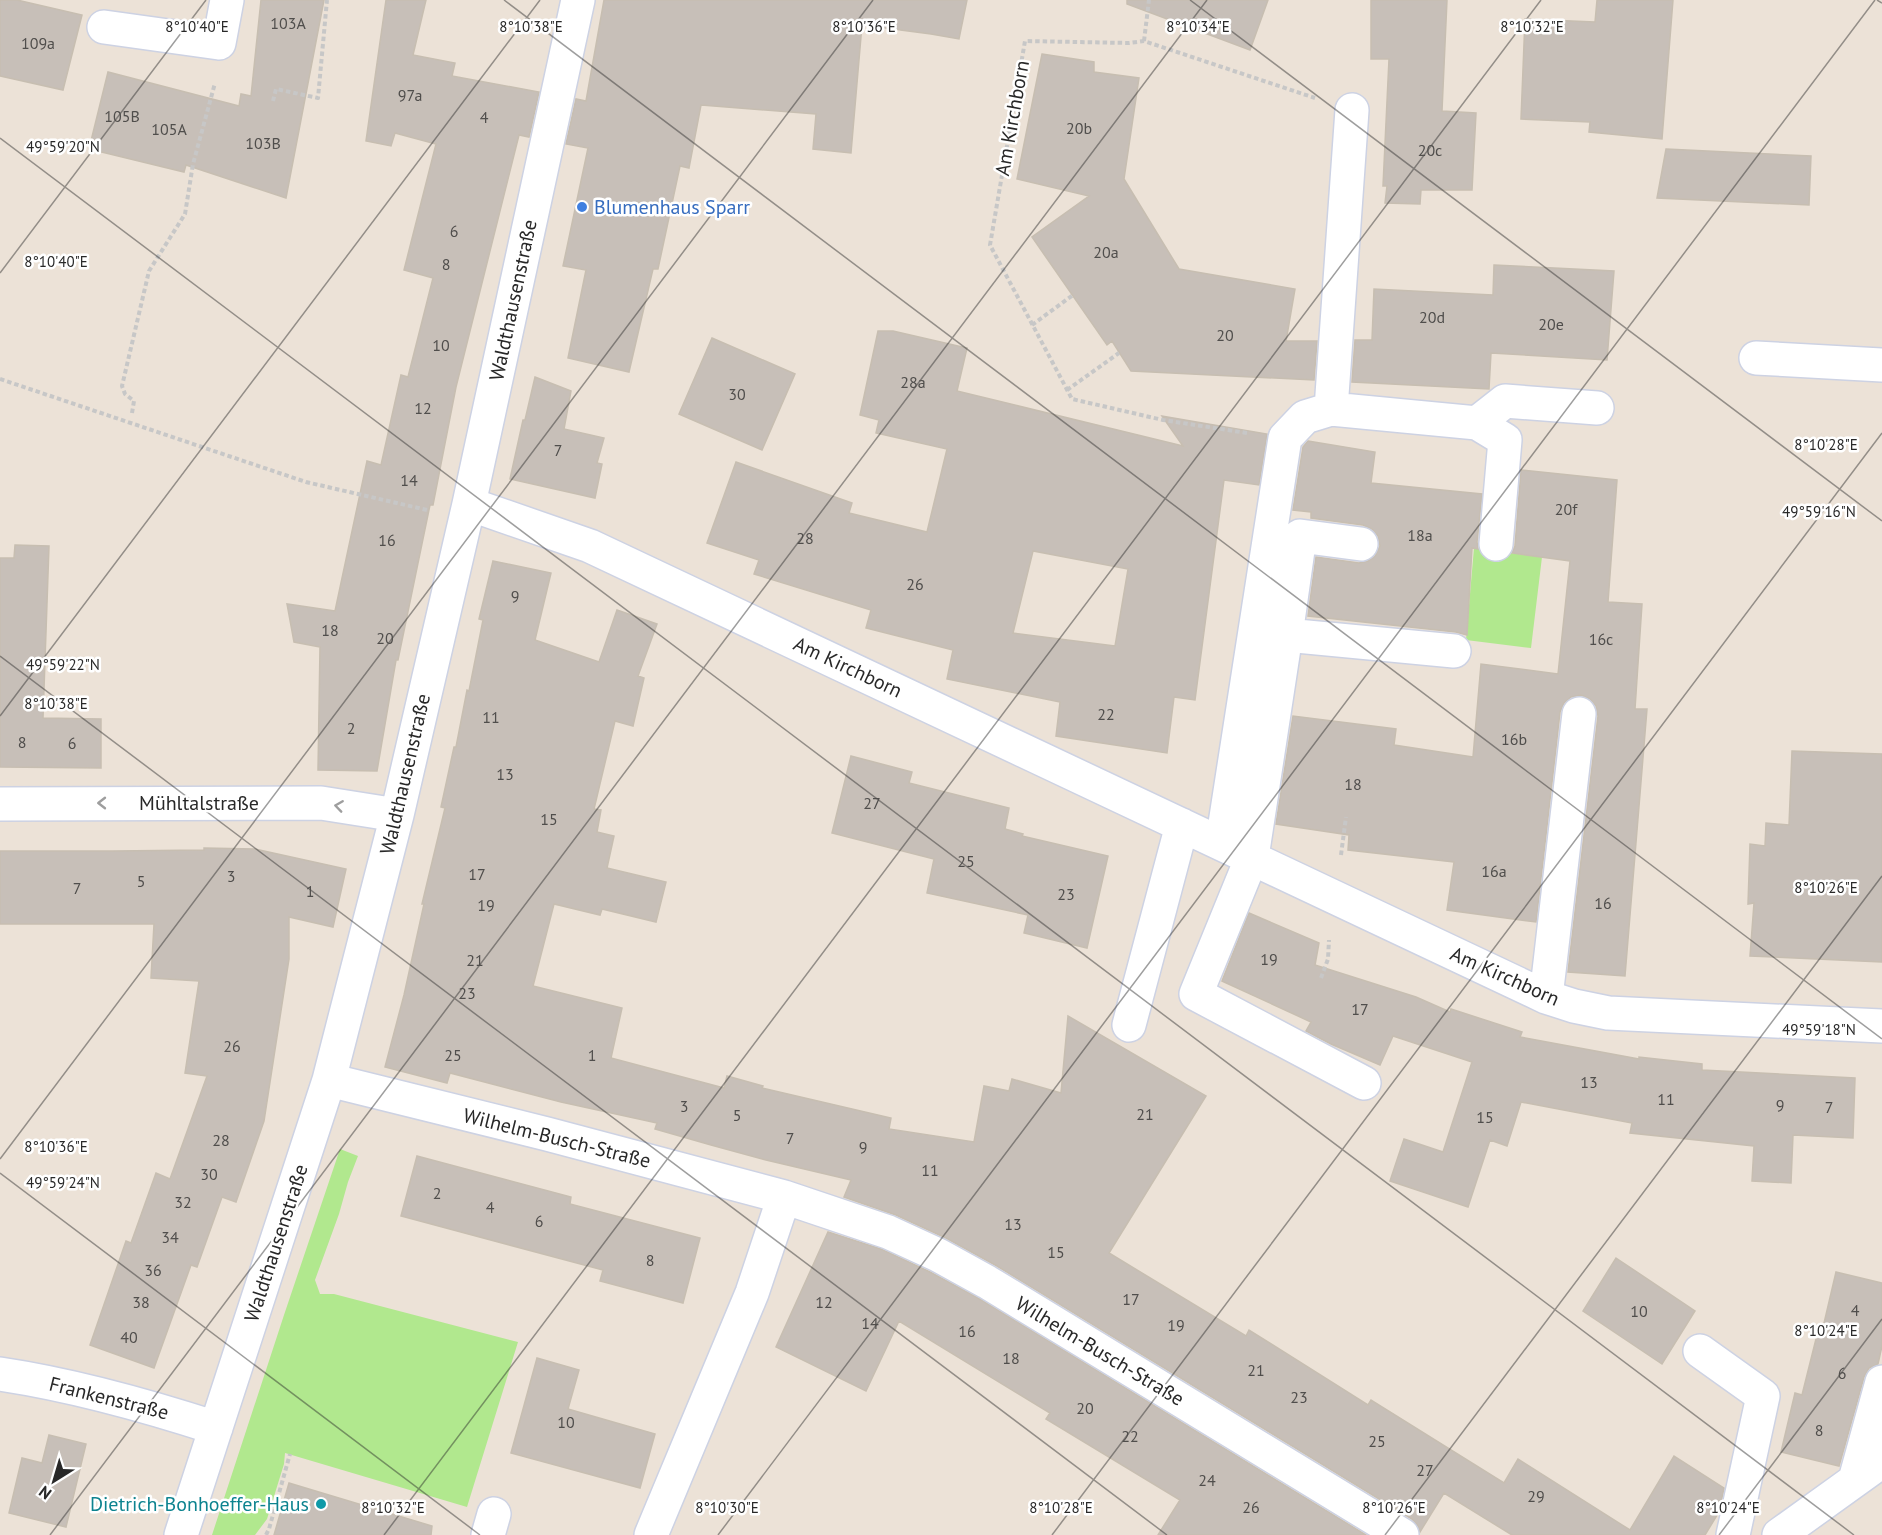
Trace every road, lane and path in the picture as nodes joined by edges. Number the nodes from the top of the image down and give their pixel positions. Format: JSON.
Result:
{"nodes":[{"id":1,"x":226,"y":0,"type":"edge"},
{"id":2,"x":327,"y":0,"type":"edge"},
{"id":3,"x":578,"y":0,"type":"edge"},
{"id":4,"x":1149,"y":0,"type":"edge"},
{"id":5,"x":104,"y":27,"type":"dead end"},
{"id":6,"x":1144,"y":41,"type":"junction"},
{"id":7,"x":219,"y":43,"type":"junction"},
{"id":8,"x":273,"y":101,"type":"dead end"},
{"id":9,"x":1352,"y":110,"type":"joint"},
{"id":10,"x":1073,"y":296,"type":"dead end"},
{"id":11,"x":1032,"y":324,"type":"junction"},
{"id":12,"x":1119,"y":353,"type":"dead end"},
{"id":13,"x":1756,"y":358,"type":"dead end"},
{"id":14,"x":1882,"y":365,"type":"edge"},
{"id":15,"x":0,"y":379,"type":"edge"},
{"id":16,"x":1067,"y":390,"type":"junction"},
{"id":17,"x":1597,"y":408,"type":"dead end"},
{"id":18,"x":1330,"y":410,"type":"junction"},
{"id":19,"x":132,"y":413,"type":"dead end"},
{"id":20,"x":1478,"y":423,"type":"junction"},
{"id":21,"x":1285,"y":438,"type":"junction"},
{"id":22,"x":469,"y":504,"type":"junction"},
{"id":23,"x":436,"y":512,"type":"dead end"},
{"id":24,"x":1361,"y":544,"type":"dead end"},
{"id":25,"x":1496,"y":544,"type":"dead end"},
{"id":26,"x":1287,"y":635,"type":"junction"},
{"id":27,"x":1454,"y":651,"type":"dead end"},
{"id":28,"x":1580,"y":714,"type":"dead end"},
{"id":29,"x":0,"y":804,"type":"edge"},
{"id":30,"x":397,"y":815,"type":"junction"},
{"id":31,"x":1346,"y":817,"type":"dead end"},
{"id":32,"x":1182,"y":825,"type":"junction"},
{"id":33,"x":1343,"y":834,"type":"dead end"},
{"id":34,"x":1222,"y":843,"type":"junction"},
{"id":35,"x":1252,"y":857,"type":"junction"},
{"id":36,"x":1328,"y":959,"type":"dead end"},
{"id":37,"x":1321,"y":978,"type":"dead end"},
{"id":38,"x":1546,"y":998,"type":"junction"},
{"id":39,"x":1129,"y":1025,"type":"dead end"},
{"id":40,"x":1882,"y":1026,"type":"edge"},
{"id":41,"x":329,"y":1080,"type":"junction"},
{"id":42,"x":1364,"y":1083,"type":"dead end"},
{"id":43,"x":784,"y":1197,"type":"junction"},
{"id":44,"x":1700,"y":1351,"type":"dead end"},
{"id":45,"x":0,"y":1374,"type":"edge"},
{"id":46,"x":1882,"y":1382,"type":"edge"},
{"id":47,"x":216,"y":1428,"type":"junction"},
{"id":48,"x":290,"y":1454,"type":"dead end"},
{"id":49,"x":1882,"y":1461,"type":"edge"},
{"id":50,"x":1855,"y":1480,"type":"junction"},
{"id":51,"x":181,"y":1535,"type":"edge"},
{"id":52,"x":266,"y":1535,"type":"edge"},
{"id":53,"x":651,"y":1535,"type":"edge"},
{"id":54,"x":1402,"y":1535,"type":"edge"},
{"id":55,"x":1733,"y":1535,"type":"edge"},
{"id":56,"x":1779,"y":1535,"type":"edge"}],
"edges":[{"from":1,"to":7,"type":"street"},
{"from":2,"to":8,"type":"path"},
{"from":3,"to":22,"type":"street","name":"Waldthausenstraße"},
{"from":4,"to":6,"type":"path"},
{"from":5,"to":7,"type":"street"},
{"from":6,"to":9,"type":"path","name":"Am Kirchborn"},
{"from":6,"to":11,"type":"path","name":"Am Kirchborn"},
{"from":7,"to":19,"type":"path"},
{"from":9,"to":18,"type":"street"},
{"from":10,"to":11,"type":"path"},
{"from":11,"to":16,"type":"path","name":"Am Kirchborn"},
{"from":12,"to":16,"type":"path"},
{"from":13,"to":14,"type":"street"},
{"from":15,"to":23,"type":"path"},
{"from":16,"to":21,"type":"path"},
{"from":17,"to":20,"type":"street"},
{"from":18,"to":20,"type":"street"},
{"from":18,"to":21,"type":"street"},
{"from":20,"to":25,"type":"street"},
{"from":21,"to":34,"type":"street"},
{"from":22,"to":30,"type":"street","name":"Waldthausenstraße"},
{"from":22,"to":32,"type":"street","name":"Am Kirchborn"},
{"from":24,"to":26,"type":"street"},
{"from":26,"to":27,"type":"street"},
{"from":26,"to":35,"type":"street"},
{"from":28,"to":38,"type":"street"},
{"from":30,"to":29,"type":"street","name":"Mühltalstraße","one_way":true},
{"from":30,"to":41,"type":"street","name":"Waldthausenstraße"},
{"from":31,"to":33,"type":"path"},
{"from":32,"to":34,"type":"street","name":"Am Kirchborn"},
{"from":32,"to":39,"type":"street"},
{"from":34,"to":35,"type":"street","name":"Am Kirchborn"},
{"from":35,"to":38,"type":"street","name":"Am Kirchborn"},
{"from":35,"to":42,"type":"street"},
{"from":36,"to":37,"type":"path"},
{"from":38,"to":40,"type":"street","name":"Am Kirchborn"},
{"from":41,"to":43,"type":"street","name":"Wilhelm-Busch-Straße"},
{"from":41,"to":47,"type":"street","name":"Waldthausenstraße"},
{"from":43,"to":53,"type":"street"},
{"from":43,"to":54,"type":"street","name":"Wilhelm-Busch-Straße"},
{"from":44,"to":55,"type":"street"},
{"from":45,"to":47,"type":"street","name":"Frankenstraße"},
{"from":46,"to":50,"type":"street"},
{"from":47,"to":51,"type":"street","name":"Waldthausenstraße"},
{"from":48,"to":52,"type":"path"},
{"from":49,"to":50,"type":"street"},
{"from":50,"to":56,"type":"street"}]}
